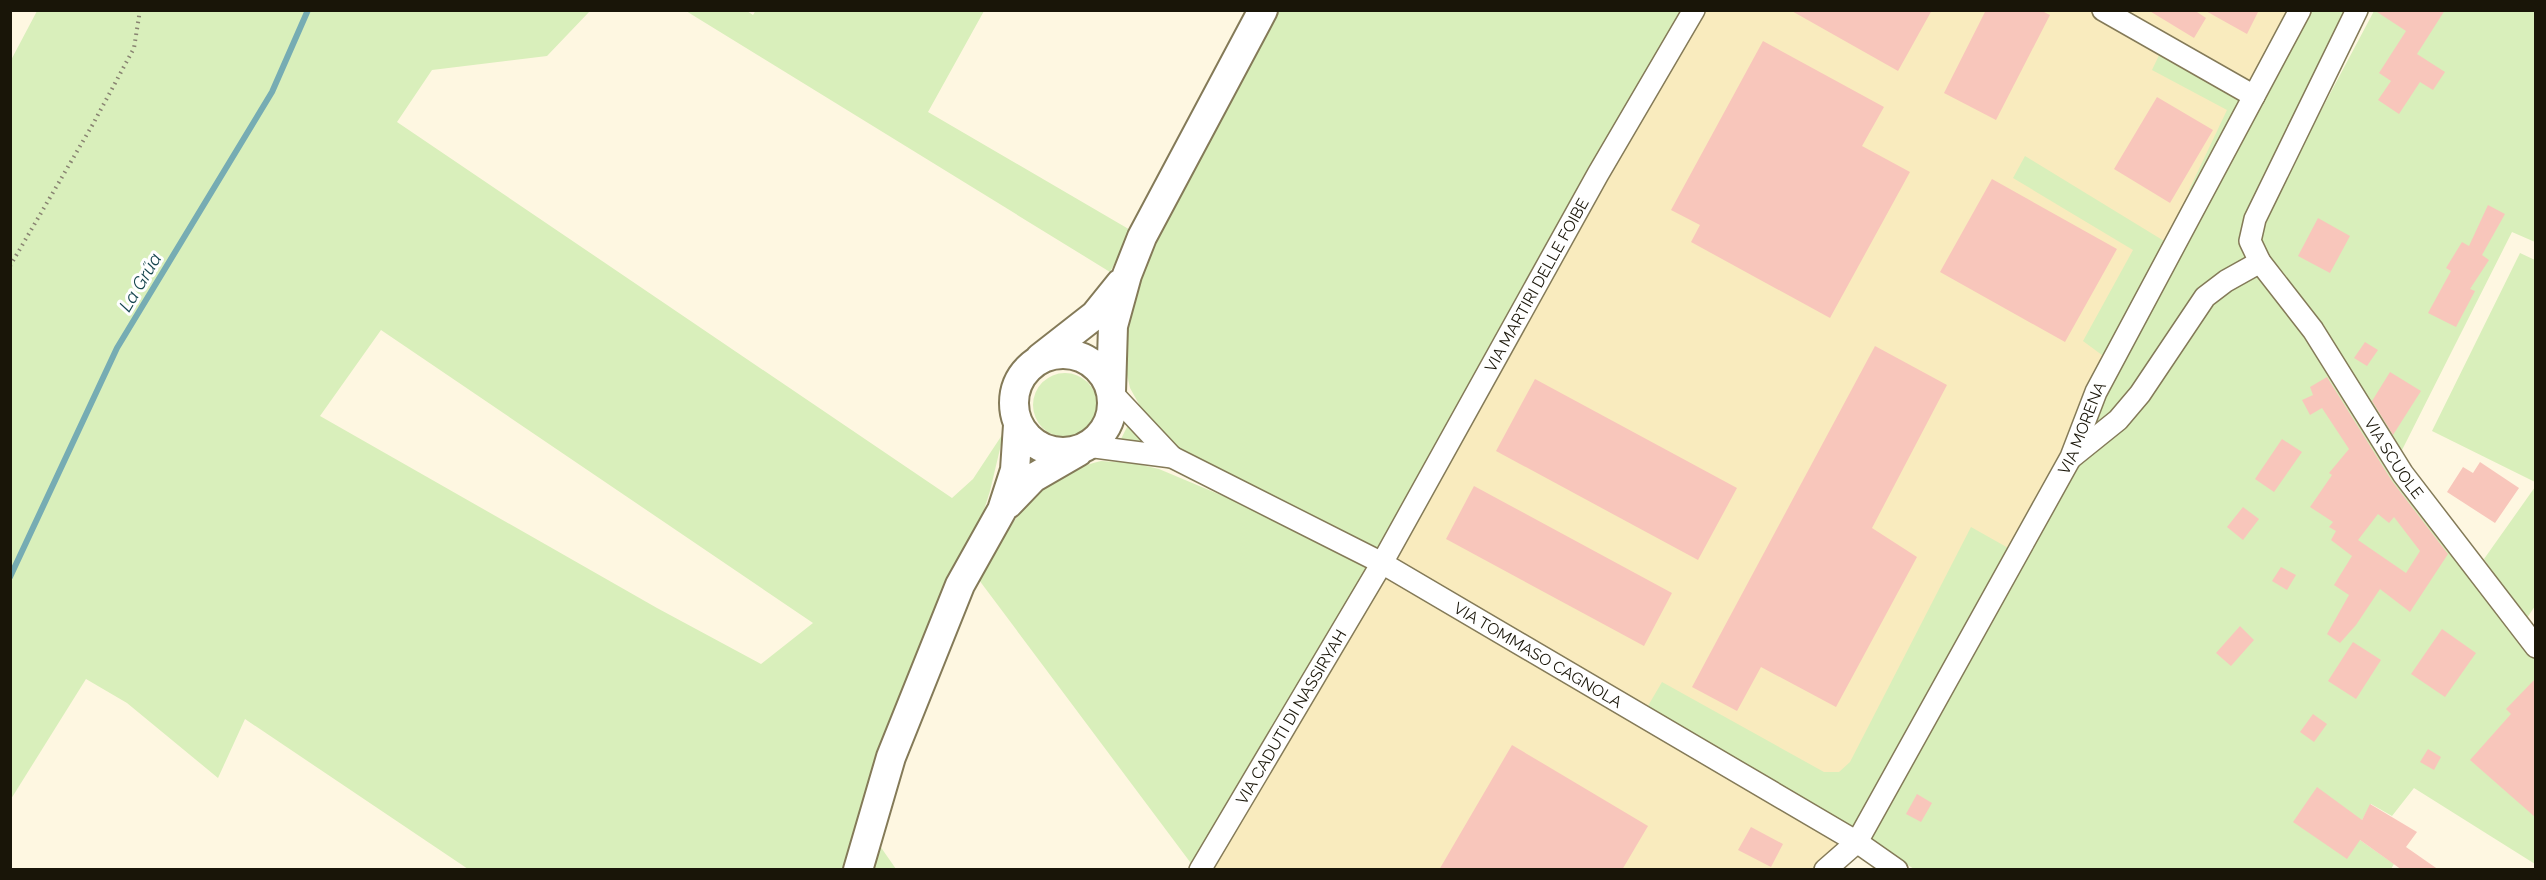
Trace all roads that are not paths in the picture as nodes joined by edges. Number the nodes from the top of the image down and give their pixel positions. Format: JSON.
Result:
{"nodes":[{"id":1,"x":1263,"y":10,"type":"edge"},
{"id":2,"x":1694,"y":10,"type":"edge"},
{"id":3,"x":2103,"y":10,"type":"edge"},
{"id":4,"x":2300,"y":10,"type":"edge"},
{"id":5,"x":2357,"y":10,"type":"edge"},
{"id":6,"x":2254,"y":96,"type":"junction"},
{"id":7,"x":2260,"y":262,"type":"junction"},
{"id":8,"x":1127,"y":275,"type":"junction"},
{"id":9,"x":1036,"y":362,"type":"junction"},
{"id":10,"x":1111,"y":392,"type":"junction"},
{"id":11,"x":1018,"y":425,"type":"junction"},
{"id":12,"x":1087,"y":446,"type":"junction"},
{"id":13,"x":1172,"y":457,"type":"junction"},
{"id":14,"x":2071,"y":457,"type":"junction"},
{"id":15,"x":1002,"y":510,"type":"junction"},
{"id":16,"x":1382,"y":563,"type":"junction"},
{"id":17,"x":2535,"y":647,"type":"edge"},
{"id":18,"x":1857,"y":842,"type":"junction"},
{"id":19,"x":858,"y":870,"type":"edge"},
{"id":20,"x":1200,"y":870,"type":"edge"},
{"id":21,"x":1825,"y":870,"type":"edge"},
{"id":22,"x":1897,"y":870,"type":"edge"}],
"edges":[{"from":1,"to":8,"type":"main road"},
{"from":2,"to":16,"type":"street","name":"VIA MARTIRI DELLE FOIBE"},
{"from":3,"to":6,"type":"street"},
{"from":4,"to":6,"type":"street","name":"VIA MORENA"},
{"from":5,"to":7,"type":"street","name":"VIA SCUOLE"},
{"from":6,"to":14,"type":"street","name":"VIA MORENA"},
{"from":7,"to":14,"type":"street"},
{"from":7,"to":17,"type":"street","name":"VIA SCUOLE"},
{"from":8,"to":9,"type":"main road"},
{"from":8,"to":10,"type":"main road"},
{"from":9,"to":10,"type":"main road"},
{"from":9,"to":11,"type":"main road"},
{"from":10,"to":12,"type":"main road"},
{"from":10,"to":13,"type":"street","name":"VIA TOMMASO CAGNOLA"},
{"from":11,"to":12,"type":"main road"},
{"from":11,"to":15,"type":"main road"},
{"from":12,"to":13,"type":"street","name":"VIA TOMMASO CAGNOLA"},
{"from":12,"to":15,"type":"main road"},
{"from":13,"to":16,"type":"street","name":"VIA TOMMASO CAGNOLA"},
{"from":14,"to":18,"type":"street","name":"VIA MORENA"},
{"from":15,"to":19,"type":"main road"},
{"from":16,"to":18,"type":"street","name":"VIA TOMMASO CAGNOLA"},
{"from":16,"to":20,"type":"street","name":"VIA CADUTI DI NASSIRYAH"},
{"from":18,"to":21,"type":"street"},
{"from":18,"to":22,"type":"street","name":"VIA TOMMASO CAGNOLA"}]}
